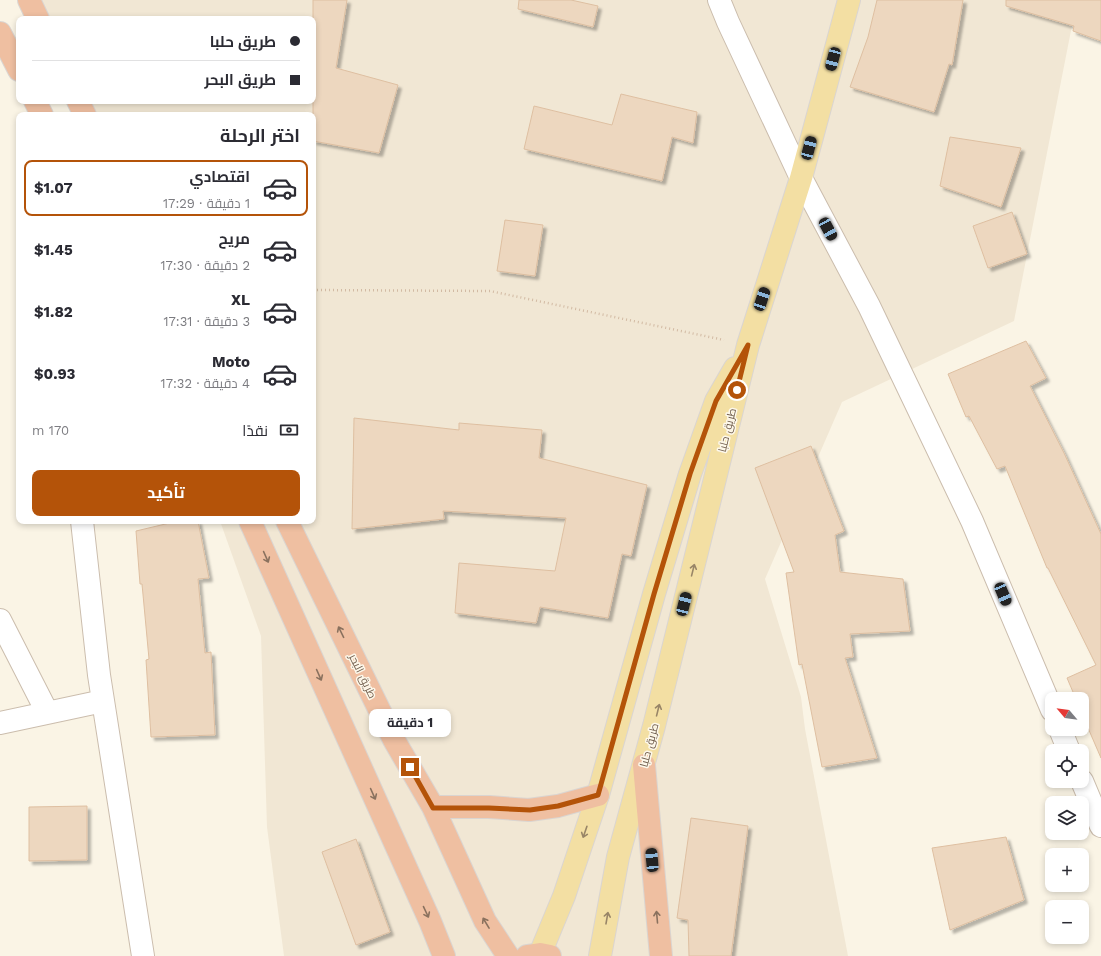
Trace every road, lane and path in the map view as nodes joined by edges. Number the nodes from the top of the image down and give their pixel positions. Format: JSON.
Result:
{"nodes":[{"id":1,"x":29,"y":0,"type":"edge"},
{"id":2,"x":719,"y":0,"type":"edge"},
{"id":3,"x":849,"y":0,"type":"edge"},
{"id":4,"x":37,"y":16,"type":"edge"},
{"id":5,"x":0,"y":33,"type":"edge"},
{"id":6,"x":16,"y":64,"type":"edge"},
{"id":7,"x":801,"y":178,"type":"junction"},
{"id":8,"x":316,"y":290,"type":"edge"},
{"id":9,"x":748,"y":345,"type":"junction"},
{"id":10,"x":82,"y":524,"type":"edge"},
{"id":11,"x":251,"y":524,"type":"edge"},
{"id":12,"x":288,"y":524,"type":"edge"},
{"id":13,"x":0,"y":620,"type":"edge"},
{"id":14,"x":1045,"y":693,"type":"edge"},
{"id":15,"x":103,"y":701,"type":"junction"},
{"id":16,"x":47,"y":712,"type":"junction"},
{"id":17,"x":0,"y":722,"type":"edge"},
{"id":18,"x":644,"y":765,"type":"junction"},
{"id":19,"x":1085,"y":788,"type":"edge"},
{"id":20,"x":598,"y":795,"type":"junction"},
{"id":21,"x":433,"y":808,"type":"junction"},
{"id":22,"x":1101,"y":826,"type":"edge"},
{"id":23,"x":539,"y":955,"type":"edge"},
{"id":24,"x":143,"y":956,"type":"edge"},
{"id":25,"x":444,"y":956,"type":"edge"},
{"id":26,"x":508,"y":956,"type":"edge"},
{"id":27,"x":600,"y":956,"type":"edge"},
{"id":28,"x":661,"y":956,"type":"edge"}],
"edges":[{"from":1,"to":4,"type":"highway"},
{"from":2,"to":7,"type":"street"},
{"from":3,"to":7,"type":"main road"},
{"from":5,"to":6,"type":"highway"},
{"from":7,"to":9,"type":"main road"},
{"from":7,"to":14,"type":"street"},
{"from":8,"to":9,"type":"path"},
{"from":18,"to":9,"type":"main road","name":"طريق حلبا","one_way":true},
{"from":9,"to":20,"type":"main road","name":"طريق حلبا"},
{"from":10,"to":15,"type":"street"},
{"from":11,"to":25,"type":"highway","one_way":true},
{"from":21,"to":12,"type":"highway","name":"طريق البحر","one_way":true},
{"from":13,"to":16,"type":"street"},
{"from":15,"to":16,"type":"street"},
{"from":15,"to":24,"type":"street"},
{"from":16,"to":17,"type":"street"},
{"from":27,"to":18,"type":"main road","name":"طريق حلبا","one_way":true},
{"from":28,"to":18,"type":"highway","one_way":true},
{"from":19,"to":22,"type":"street"},
{"from":20,"to":21,"type":"highway"},
{"from":20,"to":23,"type":"main road","name":"طريق حلبا","one_way":true},
{"from":26,"to":21,"type":"highway","name":"طريق البحر","one_way":true}]}
